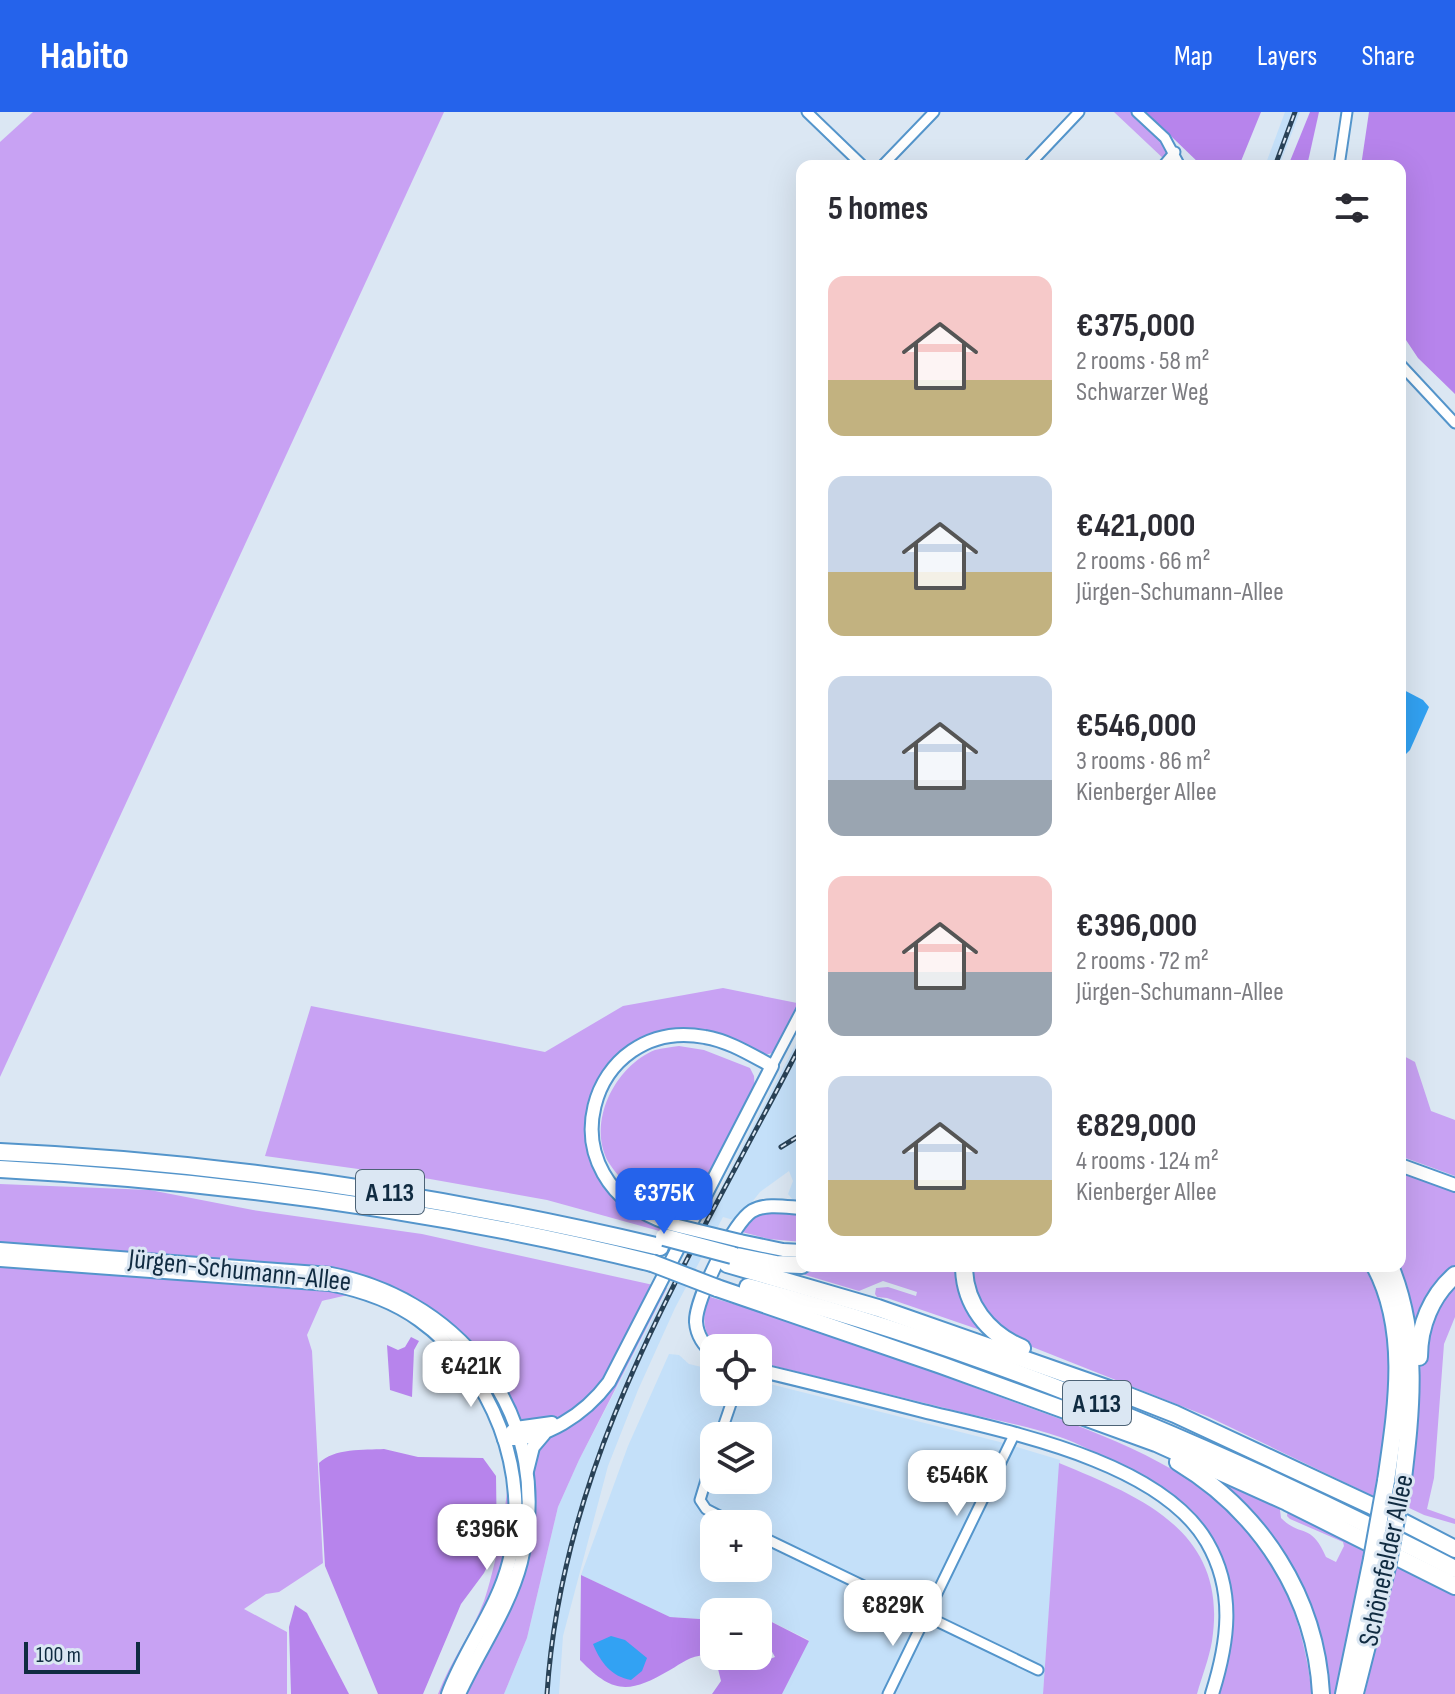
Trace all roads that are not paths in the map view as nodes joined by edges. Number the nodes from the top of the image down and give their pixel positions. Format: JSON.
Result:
{"nodes":[{"id":1,"x":807,"y":112,"type":"edge"},
{"id":2,"x":934,"y":112,"type":"edge"},
{"id":3,"x":1079,"y":112,"type":"edge"},
{"id":4,"x":1137,"y":112,"type":"edge"},
{"id":5,"x":1347,"y":112,"type":"edge"},
{"id":6,"x":1175,"y":152,"type":"junction"},
{"id":7,"x":857,"y":160,"type":"edge"},
{"id":8,"x":888,"y":160,"type":"edge"},
{"id":9,"x":1034,"y":160,"type":"edge"},
{"id":10,"x":1168,"y":160,"type":"edge"},
{"id":11,"x":1178,"y":160,"type":"edge"},
{"id":12,"x":1340,"y":160,"type":"edge"},
{"id":13,"x":1406,"y":370,"type":"edge"},
{"id":14,"x":1455,"y":423,"type":"edge"},
{"id":15,"x":796,"y":1020,"type":"edge"},
{"id":16,"x":772,"y":1066,"type":"junction"},
{"id":17,"x":0,"y":1152,"type":"edge"},
{"id":18,"x":1406,"y":1167,"type":"edge"},
{"id":19,"x":0,"y":1169,"type":"edge"},
{"id":20,"x":1455,"y":1185,"type":"edge"},
{"id":21,"x":796,"y":1208,"type":"edge"},
{"id":22,"x":665,"y":1236,"type":"junction"},
{"id":23,"x":0,"y":1249,"type":"edge"},
{"id":24,"x":796,"y":1251,"type":"edge"},
{"id":25,"x":0,"y":1260,"type":"edge"},
{"id":26,"x":796,"y":1265,"type":"edge"},
{"id":27,"x":727,"y":1266,"type":"junction"},
{"id":28,"x":965,"y":1272,"type":"edge"},
{"id":29,"x":1378,"y":1272,"type":"edge"},
{"id":30,"x":1392,"y":1272,"type":"edge"},
{"id":31,"x":1455,"y":1275,"type":"edge"},
{"id":32,"x":700,"y":1336,"type":"edge"},
{"id":33,"x":772,"y":1373,"type":"edge"},
{"id":34,"x":1129,"y":1396,"type":"junction"},
{"id":35,"x":1056,"y":1408,"type":"junction"},
{"id":36,"x":563,"y":1422,"type":"junction"},
{"id":37,"x":1410,"y":1426,"type":"junction"},
{"id":38,"x":550,"y":1430,"type":"junction"},
{"id":39,"x":1015,"y":1433,"type":"junction"},
{"id":40,"x":517,"y":1434,"type":"junction"},
{"id":41,"x":504,"y":1439,"type":"junction"},
{"id":42,"x":526,"y":1473,"type":"junction"},
{"id":43,"x":1394,"y":1484,"type":"junction"},
{"id":44,"x":772,"y":1542,"type":"edge"},
{"id":45,"x":1455,"y":1549,"type":"edge"},
{"id":46,"x":1380,"y":1563,"type":"junction"},
{"id":47,"x":1455,"y":1569,"type":"edge"},
{"id":48,"x":1455,"y":1586,"type":"edge"},
{"id":49,"x":1382,"y":1591,"type":"junction"},
{"id":50,"x":928,"y":1616,"type":"junction"},
{"id":51,"x":1038,"y":1670,"type":"dead end"},
{"id":52,"x":448,"y":1694,"type":"edge"},
{"id":53,"x":459,"y":1694,"type":"edge"},
{"id":54,"x":888,"y":1694,"type":"edge"},
{"id":55,"x":1212,"y":1694,"type":"edge"},
{"id":56,"x":1321,"y":1694,"type":"edge"},
{"id":57,"x":1344,"y":1694,"type":"edge"},
{"id":58,"x":1355,"y":1694,"type":"edge"},
{"id":59,"x":1362,"y":1694,"type":"edge"}],
"edges":[{"from":1,"to":7,"type":"street"},
{"from":2,"to":8,"type":"street"},
{"from":3,"to":9,"type":"street"},
{"from":4,"to":6,"type":"street"},
{"from":5,"to":12,"type":"street"},
{"from":6,"to":10,"type":"street"},
{"from":6,"to":11,"type":"street"},
{"from":13,"to":14,"type":"street"},
{"from":15,"to":16,"type":"street"},
{"from":16,"to":22,"type":"street"},
{"from":16,"to":36,"type":"street"},
{"from":17,"to":22,"type":"highway","number":"A 113"},
{"from":18,"to":20,"type":"street"},
{"from":19,"to":27,"type":"highway","number":"A 113","bridge":true},
{"from":21,"to":32,"type":"street"},
{"from":22,"to":27,"type":"highway","number":"A 113"},
{"from":22,"to":27,"type":"street","bridge":true},
{"from":23,"to":40,"type":"street","name":"Jürgen-Schumann-Allee"},
{"from":24,"to":27,"type":"street"},
{"from":25,"to":41,"type":"street","name":"Jürgen-Schumann-Allee"},
{"from":26,"to":27,"type":"highway"},
{"from":27,"to":34,"type":"highway","number":"A 113"},
{"from":27,"to":35,"type":"highway"},
{"from":27,"to":47,"type":"highway","number":"A 113"},
{"from":28,"to":34,"type":"highway"},
{"from":29,"to":43,"type":"highway"},
{"from":30,"to":37,"type":"highway"},
{"from":31,"to":37,"type":"highway"},
{"from":33,"to":39,"type":"street"},
{"from":34,"to":45,"type":"highway","number":"A 113"},
{"from":35,"to":48,"type":"highway"},
{"from":35,"to":56,"type":"highway"},
{"from":36,"to":38,"type":"street"},
{"from":36,"to":40,"type":"street"},
{"from":37,"to":43,"type":"highway","name":"Schönefelder Allee"},
{"from":38,"to":40,"type":"street"},
{"from":38,"to":42,"type":"street"},
{"from":39,"to":50,"type":"street"},
{"from":39,"to":55,"type":"street"},
{"from":40,"to":41,"type":"street"},
{"from":40,"to":42,"type":"street","name":"Jürgen-Schumann-Allee"},
{"from":41,"to":52,"type":"street","name":"Jürgen-Schumann-Allee"},
{"from":42,"to":53,"type":"street","name":"Jürgen-Schumann-Allee"},
{"from":43,"to":46,"type":"highway","bridge":true},
{"from":44,"to":50,"type":"street"},
{"from":46,"to":49,"type":"highway","name":"Schönefelder Allee"},
{"from":46,"to":57,"type":"highway"},
{"from":49,"to":58,"type":"highway","name":"Schönefelder Allee"},
{"from":49,"to":59,"type":"highway"},
{"from":50,"to":51,"type":"street"},
{"from":50,"to":54,"type":"street"}]}
